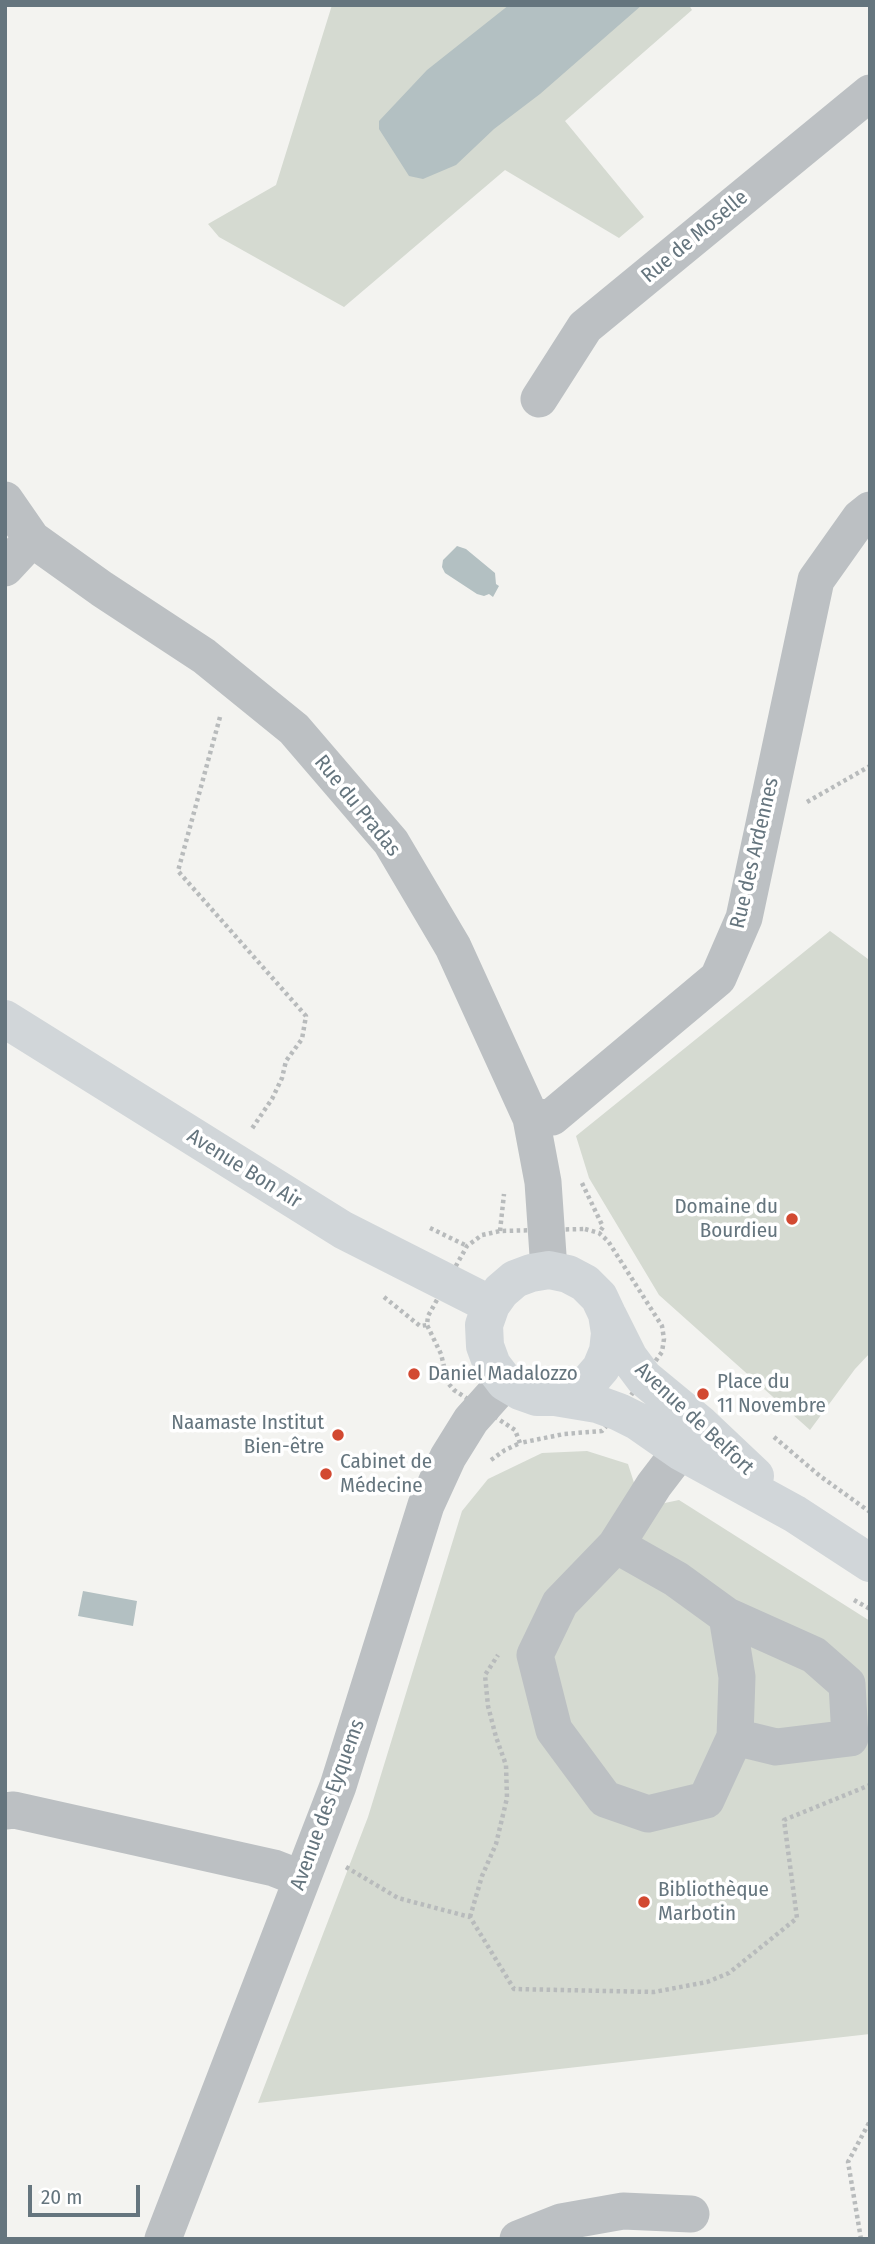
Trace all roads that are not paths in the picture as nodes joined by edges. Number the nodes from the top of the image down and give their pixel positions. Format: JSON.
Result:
{"nodes":[{"id":1,"x":870,"y":93,"type":"edge"},
{"id":2,"x":539,"y":399,"type":"dead end"},
{"id":3,"x":5,"y":500,"type":"edge"},
{"id":4,"x":870,"y":510,"type":"edge"},
{"id":5,"x":32,"y":539,"type":"junction"},
{"id":6,"x":5,"y":568,"type":"edge"},
{"id":7,"x":5,"y":1019,"type":"edge"},
{"id":8,"x":530,"y":1118,"type":"junction"},
{"id":9,"x":549,"y":1270,"type":"junction"},
{"id":10,"x":491,"y":1305,"type":"junction"},
{"id":11,"x":607,"y":1314,"type":"junction"},
{"id":12,"x":493,"y":1394,"type":"junction"},
{"id":13,"x":555,"y":1397,"type":"junction"},
{"id":14,"x":680,"y":1451,"type":"junction"},
{"id":15,"x":794,"y":1514,"type":"junction"},
{"id":16,"x":616,"y":1545,"type":"junction"},
{"id":17,"x":870,"y":1563,"type":"edge"},
{"id":18,"x":727,"y":1616,"type":"junction"},
{"id":19,"x":735,"y":1737,"type":"junction"},
{"id":20,"x":5,"y":1811,"type":"edge"},
{"id":21,"x":302,"y":1878,"type":"junction"},
{"id":22,"x":691,"y":2214,"type":"dead end"},
{"id":23,"x":163,"y":2239,"type":"edge"},
{"id":24,"x":518,"y":2239,"type":"edge"}],
"edges":[{"from":1,"to":2,"type":"street","name":"Rue de Moselle"},
{"from":3,"to":5,"type":"street","name":"Rue du Pradas"},
{"from":4,"to":8,"type":"street","name":"Rue des Ardennes"},
{"from":5,"to":6,"type":"street"},
{"from":5,"to":8,"type":"street","name":"Rue du Pradas"},
{"from":7,"to":10,"type":"main road","name":"Avenue Bon Air"},
{"from":8,"to":9,"type":"street","name":"Rue du Pradas"},
{"from":9,"to":10,"type":"main road"},
{"from":9,"to":11,"type":"main road"},
{"from":10,"to":12,"type":"main road"},
{"from":11,"to":13,"type":"main road"},
{"from":11,"to":15,"type":"main road","name":"Avenue de Belfort"},
{"from":12,"to":13,"type":"main road"},
{"from":12,"to":21,"type":"street","name":"Avenue des Eyquems"},
{"from":13,"to":14,"type":"main road","name":"Avenue de Belfort"},
{"from":14,"to":15,"type":"main road","name":"Avenue de Belfort"},
{"from":14,"to":16,"type":"street"},
{"from":15,"to":17,"type":"main road","name":"Avenue de Belfort"},
{"from":16,"to":18,"type":"street"},
{"from":16,"to":19,"type":"street"},
{"from":18,"to":19,"type":"street"},
{"from":18,"to":19,"type":"street"},
{"from":20,"to":21,"type":"street"},
{"from":21,"to":23,"type":"street","name":"Avenue des Eyquems"},
{"from":22,"to":24,"type":"street"}]}
